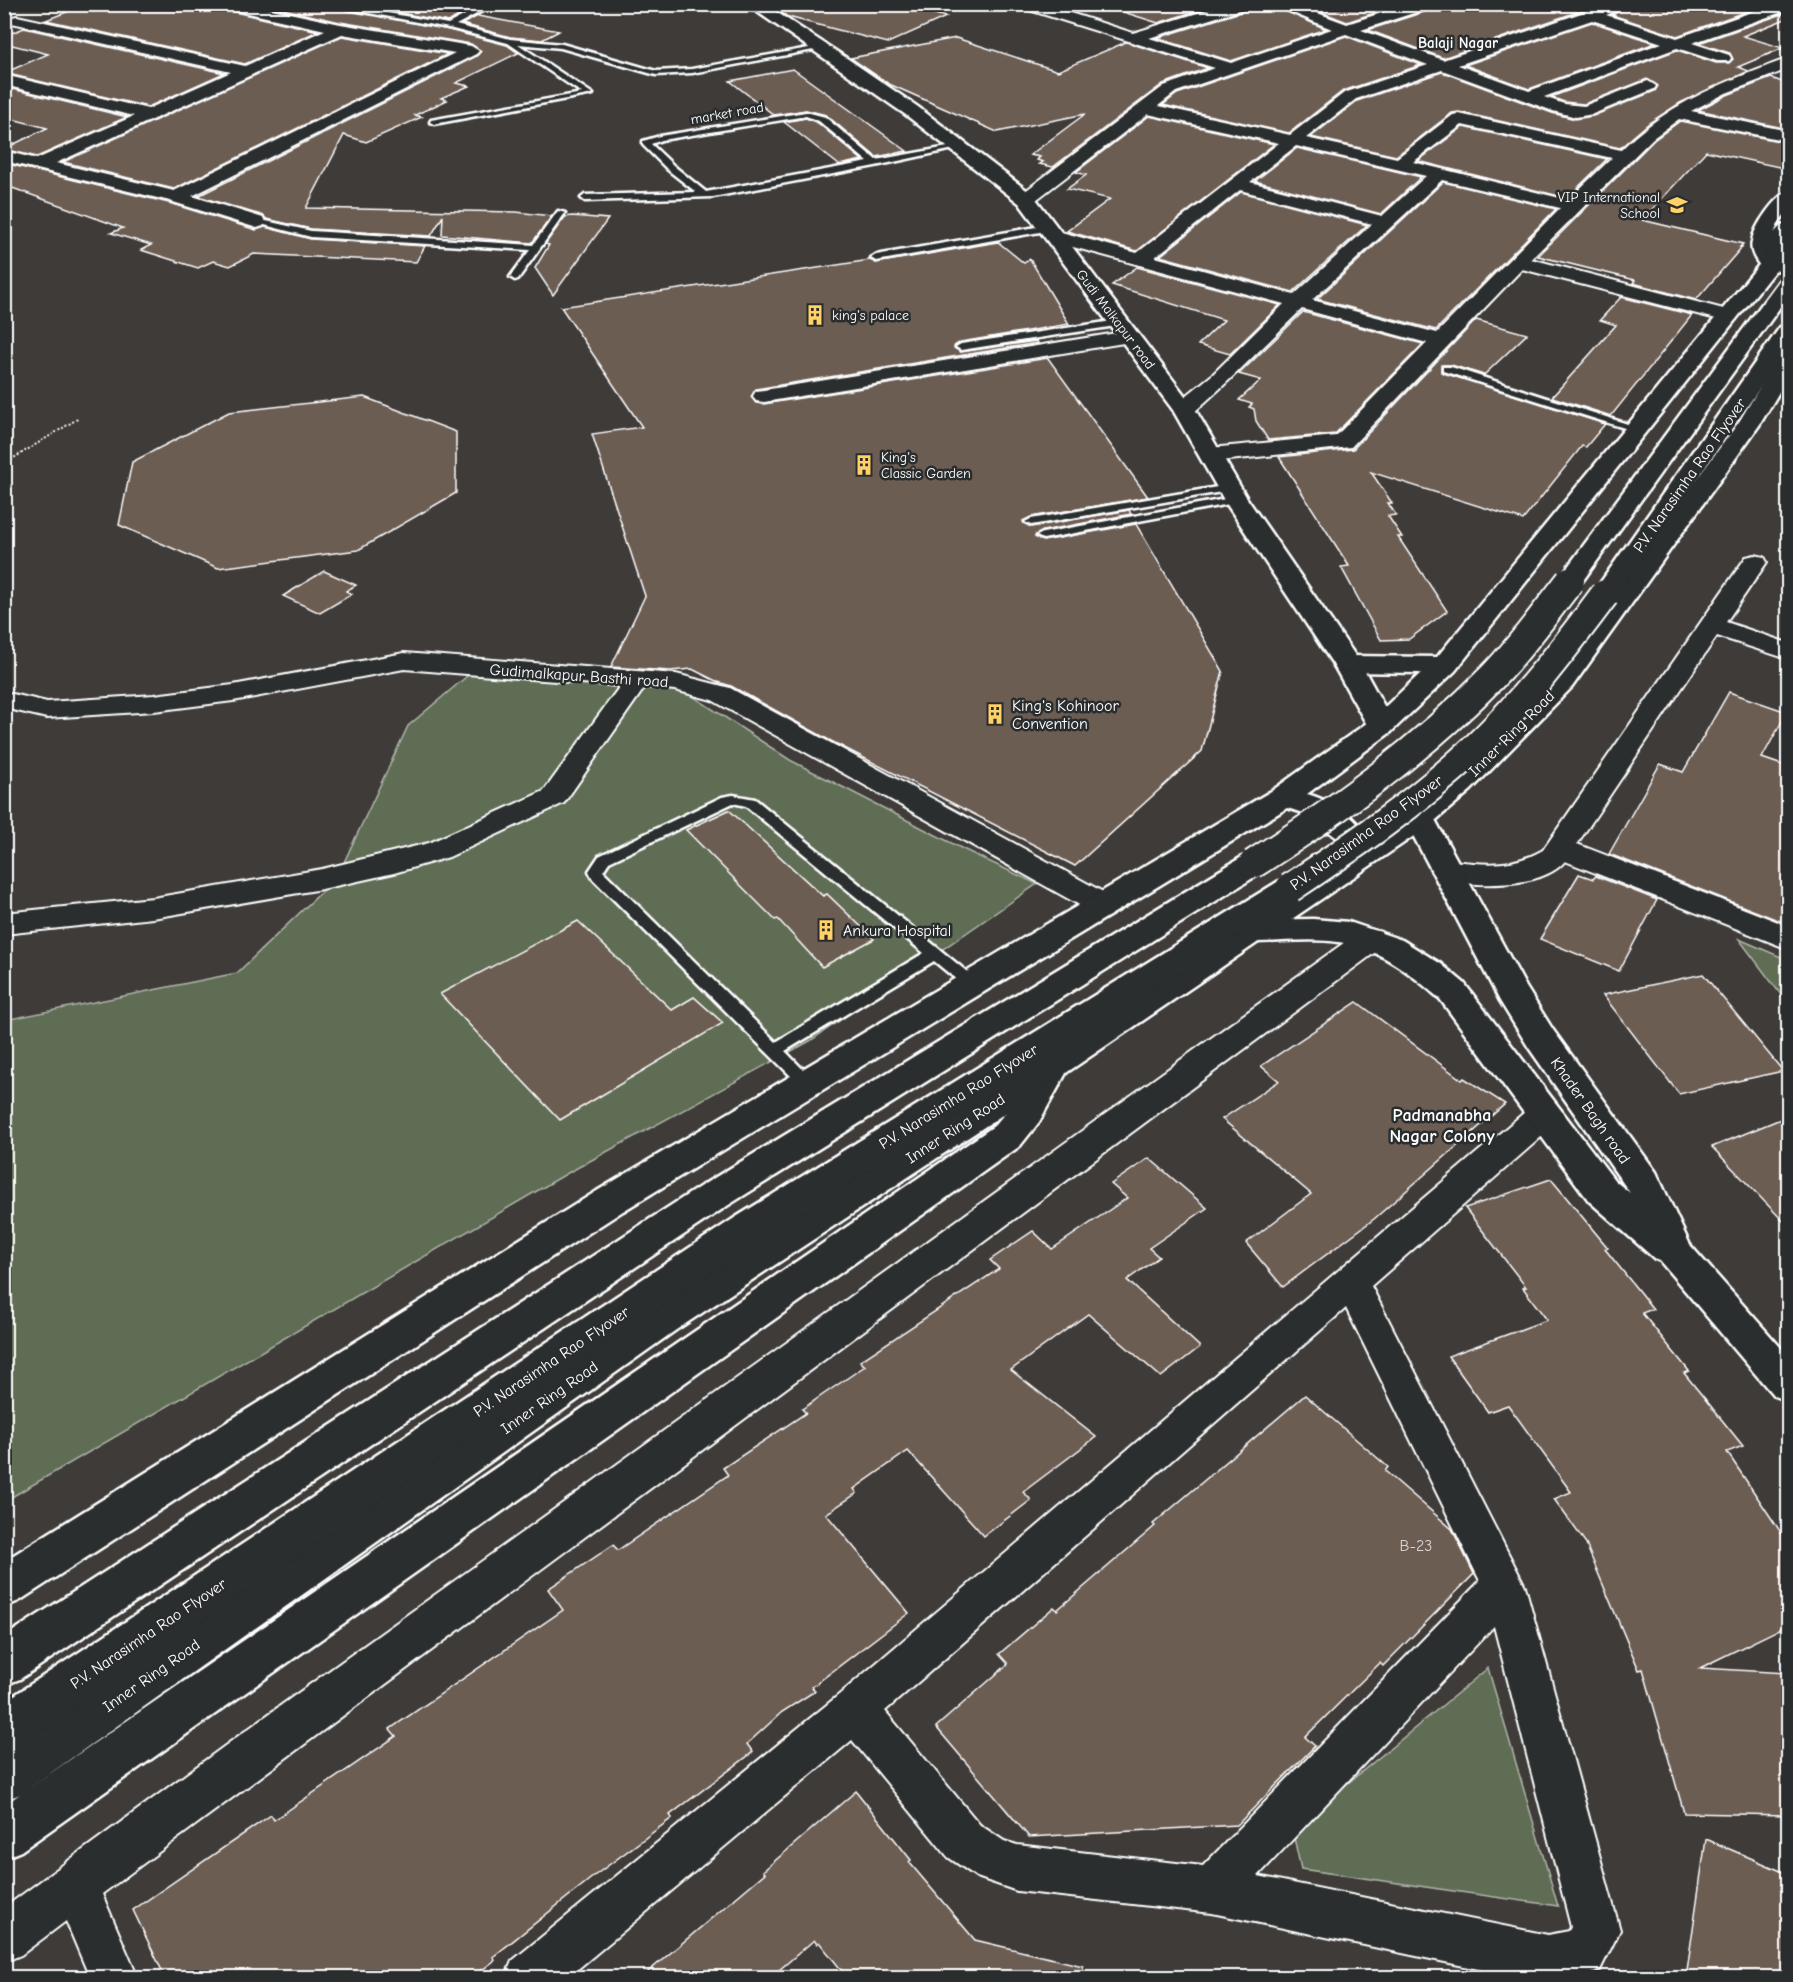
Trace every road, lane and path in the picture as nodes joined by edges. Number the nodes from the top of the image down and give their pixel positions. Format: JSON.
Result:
{"nodes":[{"id":1,"x":226,"y":4,"type":"edge"},
{"id":2,"x":324,"y":4,"type":"edge"},
{"id":3,"x":492,"y":4,"type":"edge"},
{"id":4,"x":753,"y":4,"type":"edge"},
{"id":5,"x":1075,"y":4,"type":"edge"},
{"id":6,"x":1244,"y":4,"type":"edge"},
{"id":7,"x":1278,"y":4,"type":"edge"},
{"id":8,"x":1427,"y":4,"type":"edge"},
{"id":9,"x":1624,"y":4,"type":"edge"},
{"id":10,"x":1028,"y":5,"type":"edge"},
{"id":11,"x":1788,"y":5,"type":"edge"},
{"id":12,"x":47,"y":8,"type":"dead end"},
{"id":13,"x":1570,"y":8,"type":"dead end"},
{"id":14,"x":1051,"y":13,"type":"junction"},
{"id":15,"x":1592,"y":15,"type":"junction"},
{"id":16,"x":11,"y":22,"type":"edge"},
{"id":17,"x":449,"y":26,"type":"junction"},
{"id":18,"x":340,"y":29,"type":"junction"},
{"id":19,"x":1344,"y":30,"type":"junction"},
{"id":20,"x":1132,"y":38,"type":"junction"},
{"id":21,"x":510,"y":41,"type":"junction"},
{"id":22,"x":1679,"y":42,"type":"junction"},
{"id":23,"x":820,"y":48,"type":"junction"},
{"id":24,"x":1723,"y":58,"type":"dead end"},
{"id":25,"x":1788,"y":64,"type":"edge"},
{"id":26,"x":1441,"y":65,"type":"junction"},
{"id":27,"x":1230,"y":68,"type":"junction"},
{"id":28,"x":247,"y":71,"type":"junction"},
{"id":29,"x":4,"y":80,"type":"edge"},
{"id":30,"x":1648,"y":86,"type":"dead end"},
{"id":31,"x":1529,"y":98,"type":"junction"},
{"id":32,"x":1145,"y":108,"type":"junction"},
{"id":33,"x":1676,"y":113,"type":"junction"},
{"id":34,"x":152,"y":115,"type":"junction"},
{"id":35,"x":434,"y":122,"type":"dead end"},
{"id":36,"x":1788,"y":136,"type":"edge"},
{"id":37,"x":1292,"y":140,"type":"junction"},
{"id":38,"x":959,"y":147,"type":"junction"},
{"id":39,"x":4,"y":156,"type":"edge"},
{"id":40,"x":1626,"y":156,"type":"junction"},
{"id":41,"x":40,"y":164,"type":"junction"},
{"id":42,"x":875,"y":164,"type":"junction"},
{"id":43,"x":1400,"y":164,"type":"junction"},
{"id":44,"x":1438,"y":174,"type":"junction"},
{"id":45,"x":1236,"y":184,"type":"junction"},
{"id":46,"x":705,"y":195,"type":"junction"},
{"id":47,"x":176,"y":198,"type":"junction"},
{"id":48,"x":585,"y":198,"type":"dead end"},
{"id":49,"x":1788,"y":198,"type":"edge"},
{"id":50,"x":1026,"y":199,"type":"junction"},
{"id":51,"x":1572,"y":206,"type":"junction"},
{"id":52,"x":561,"y":213,"type":"dead end"},
{"id":53,"x":257,"y":222,"type":"joint"},
{"id":54,"x":1384,"y":222,"type":"junction"},
{"id":55,"x":1788,"y":230,"type":"edge"},
{"id":56,"x":1051,"y":232,"type":"junction"},
{"id":57,"x":538,"y":248,"type":"junction"},
{"id":58,"x":1778,"y":255,"type":"edge"},
{"id":59,"x":876,"y":258,"type":"dead end"},
{"id":60,"x":1142,"y":258,"type":"junction"},
{"id":61,"x":1518,"y":262,"type":"junction"},
{"id":62,"x":516,"y":277,"type":"dead end"},
{"id":63,"x":1788,"y":282,"type":"edge"},
{"id":64,"x":1298,"y":302,"type":"junction"},
{"id":65,"x":1728,"y":316,"type":"junction"},
{"id":66,"x":1124,"y":330,"type":"junction"},
{"id":67,"x":1788,"y":332,"type":"edge"},
{"id":68,"x":1442,"y":341,"type":"junction"},
{"id":69,"x":961,"y":347,"type":"dead end"},
{"id":70,"x":1788,"y":359,"type":"edge"},
{"id":71,"x":1447,"y":369,"type":"dead end"},
{"id":72,"x":764,"y":396,"type":"dead end"},
{"id":73,"x":1184,"y":409,"type":"junction"},
{"id":74,"x":79,"y":418,"type":"dead end"},
{"id":75,"x":1638,"y":429,"type":"junction"},
{"id":76,"x":1210,"y":454,"type":"junction"},
{"id":77,"x":4,"y":464,"type":"edge"},
{"id":78,"x":1232,"y":494,"type":"junction"},
{"id":79,"x":1031,"y":522,"type":"dead end"},
{"id":80,"x":1043,"y":536,"type":"dead end"},
{"id":81,"x":1755,"y":562,"type":"dead end"},
{"id":82,"x":1710,"y":625,"type":"junction"},
{"id":83,"x":1788,"y":651,"type":"edge"},
{"id":84,"x":1347,"y":664,"type":"junction"},
{"id":85,"x":1445,"y":664,"type":"junction"},
{"id":86,"x":638,"y":679,"type":"junction"},
{"id":87,"x":4,"y":700,"type":"edge"},
{"id":88,"x":1381,"y":726,"type":"junction"},
{"id":89,"x":1283,"y":797,"type":"junction"},
{"id":90,"x":1419,"y":818,"type":"junction"},
{"id":91,"x":1560,"y":848,"type":"junction"},
{"id":92,"x":1359,"y":860,"type":"junction"},
{"id":93,"x":1446,"y":872,"type":"junction"},
{"id":94,"x":1103,"y":905,"type":"junction"},
{"id":95,"x":4,"y":924,"type":"edge"},
{"id":96,"x":1252,"y":931,"type":"junction"},
{"id":97,"x":1788,"y":938,"type":"edge"},
{"id":98,"x":1370,"y":940,"type":"junction"},
{"id":99,"x":935,"y":953,"type":"junction"},
{"id":100,"x":972,"y":984,"type":"junction"},
{"id":101,"x":776,"y":1049,"type":"junction"},
{"id":102,"x":1054,"y":1064,"type":"junction"},
{"id":103,"x":807,"y":1082,"type":"junction"},
{"id":104,"x":1544,"y":1115,"type":"junction"},
{"id":105,"x":1676,"y":1255,"type":"junction"},
{"id":106,"x":1350,"y":1280,"type":"junction"},
{"id":107,"x":1788,"y":1384,"type":"edge"},
{"id":108,"x":4,"y":1586,"type":"edge"},
{"id":109,"x":1504,"y":1586,"type":"junction"},
{"id":110,"x":4,"y":1663,"type":"edge"},
{"id":111,"x":855,"y":1709,"type":"junction"},
{"id":112,"x":4,"y":1730,"type":"edge"},
{"id":113,"x":4,"y":1778,"type":"edge"},
{"id":114,"x":4,"y":1834,"type":"edge"},
{"id":115,"x":75,"y":1885,"type":"junction"},
{"id":116,"x":1212,"y":1890,"type":"junction"},
{"id":117,"x":4,"y":1938,"type":"edge"},
{"id":118,"x":114,"y":1977,"type":"edge"},
{"id":119,"x":529,"y":1977,"type":"edge"}],
"edges":[{"from":1,"to":18,"type":"street"},
{"from":2,"to":17,"type":"lane"},
{"from":3,"to":17,"type":"lane"},
{"from":4,"to":23,"type":"main road","name":"Gudi Malkapur road"},
{"from":5,"to":14,"type":"street"},
{"from":6,"to":20,"type":"street"},
{"from":7,"to":19,"type":"street"},
{"from":8,"to":19,"type":"street"},
{"from":9,"to":15,"type":"street"},
{"from":10,"to":14,"type":"street"},
{"from":11,"to":22,"type":"street"},
{"from":12,"to":16,"type":"street"},
{"from":13,"to":15,"type":"street"},
{"from":14,"to":20,"type":"street"},
{"from":15,"to":22,"type":"street"},
{"from":15,"to":26,"type":"street"},
{"from":16,"to":28,"type":"street"},
{"from":17,"to":21,"type":"lane"},
{"from":18,"to":28,"type":"street"},
{"from":18,"to":47,"type":"street"},
{"from":19,"to":26,"type":"street"},
{"from":19,"to":27,"type":"street"},
{"from":20,"to":27,"type":"street"},
{"from":21,"to":23,"type":"lane"},
{"from":21,"to":35,"type":"lane"},
{"from":22,"to":24,"type":"street"},
{"from":22,"to":31,"type":"street"},
{"from":23,"to":38,"type":"main road","name":"Gudi Malkapur road"},
{"from":25,"to":33,"type":"street"},
{"from":26,"to":31,"type":"street"},
{"from":26,"to":37,"type":"street"},
{"from":27,"to":32,"type":"street"},
{"from":28,"to":34,"type":"street"},
{"from":29,"to":34,"type":"street"},
{"from":30,"to":31,"type":"street"},
{"from":32,"to":37,"type":"street"},
{"from":32,"to":50,"type":"street"},
{"from":33,"to":36,"type":"street"},
{"from":33,"to":40,"type":"street"},
{"from":34,"to":41,"type":"street"},
{"from":37,"to":43,"type":"street"},
{"from":37,"to":45,"type":"street"},
{"from":38,"to":42,"type":"lane"},
{"from":38,"to":50,"type":"main road","name":"Gudi Malkapur road"},
{"from":39,"to":41,"type":"street"},
{"from":40,"to":43,"type":"street"},
{"from":40,"to":51,"type":"street"},
{"from":41,"to":47,"type":"street"},
{"from":42,"to":46,"type":"lane"},
{"from":42,"to":46,"type":"lane","name":"market road"},
{"from":43,"to":44,"type":"street"},
{"from":44,"to":51,"type":"street"},
{"from":44,"to":54,"type":"street"},
{"from":45,"to":54,"type":"street"},
{"from":45,"to":60,"type":"street"},
{"from":46,"to":48,"type":"lane"},
{"from":47,"to":53,"type":"street"},
{"from":49,"to":58,"type":"main road"},
{"from":50,"to":56,"type":"main road","name":"Gudi Malkapur road"},
{"from":51,"to":61,"type":"street"},
{"from":52,"to":57,"type":"lane"},
{"from":53,"to":57,"type":"lane"},
{"from":54,"to":64,"type":"street"},
{"from":55,"to":58,"type":"main road"},
{"from":56,"to":59,"type":"lane"},
{"from":56,"to":60,"type":"street"},
{"from":56,"to":66,"type":"main road","name":"Gudi Malkapur road"},
{"from":57,"to":62,"type":"lane"},
{"from":58,"to":65,"type":"main road"},
{"from":60,"to":64,"type":"street"},
{"from":61,"to":65,"type":"street"},
{"from":61,"to":68,"type":"street"},
{"from":63,"to":110,"type":"main road","name":"P.V. Narasimha Rao Flyover","bridge":true},
{"from":64,"to":68,"type":"street"},
{"from":64,"to":73,"type":"street"},
{"from":65,"to":75,"type":"main road"},
{"from":66,"to":69,"type":"lane"},
{"from":66,"to":72,"type":"street"},
{"from":66,"to":73,"type":"main road","name":"Gudi Malkapur road"},
{"from":67,"to":112,"type":"main road","name":"P.V. Narasimha Rao Flyover","bridge":true},
{"from":68,"to":76,"type":"street"},
{"from":70,"to":90,"type":"main road","name":"Inner Ring Road"},
{"from":71,"to":75,"type":"lane"},
{"from":73,"to":76,"type":"main road","name":"Gudi Malkapur road"},
{"from":74,"to":77,"type":"path"},
{"from":75,"to":85,"type":"main road"},
{"from":76,"to":78,"type":"main road","name":"Gudi Malkapur road"},
{"from":78,"to":79,"type":"lane"},
{"from":78,"to":80,"type":"lane"},
{"from":78,"to":84,"type":"main road","name":"Gudi Malkapur road"},
{"from":81,"to":82,"type":"street"},
{"from":82,"to":83,"type":"street"},
{"from":82,"to":91,"type":"street"},
{"from":84,"to":85,"type":"main road"},
{"from":84,"to":88,"type":"main road","name":"Gudi Malkapur road"},
{"from":85,"to":88,"type":"main road"},
{"from":86,"to":87,"type":"street","name":"Gudimalkapur Basthi road"},
{"from":86,"to":94,"type":"street","name":"Gudimalkapur Basthi road"},
{"from":86,"to":95,"type":"street"},
{"from":88,"to":89,"type":"main road"},
{"from":89,"to":92,"type":"main road"},
{"from":89,"to":94,"type":"main road"},
{"from":90,"to":92,"type":"main road","name":"Inner Ring Road"},
{"from":90,"to":93,"type":"main road","name":"Khader Bagh road"},
{"from":91,"to":93,"type":"street"},
{"from":91,"to":97,"type":"street"},
{"from":92,"to":96,"type":"main road","name":"Inner Ring Road"},
{"from":93,"to":105,"type":"main road","name":"Khader Bagh road"},
{"from":94,"to":100,"type":"main road"},
{"from":96,"to":98,"type":"main road"},
{"from":96,"to":102,"type":"main road","name":"Inner Ring Road"},
{"from":98,"to":104,"type":"main road"},
{"from":98,"to":115,"type":"street"},
{"from":99,"to":100,"type":"lane"},
{"from":99,"to":101,"type":"lane"},
{"from":99,"to":101,"type":"lane"},
{"from":100,"to":103,"type":"main road"},
{"from":101,"to":103,"type":"lane"},
{"from":102,"to":113,"type":"main road","name":"Inner Ring Road"},
{"from":102,"to":114,"type":"main road"},
{"from":103,"to":108,"type":"main road"},
{"from":104,"to":105,"type":"main road"},
{"from":104,"to":106,"type":"street"},
{"from":105,"to":107,"type":"main road","name":"Khader Bagh road"},
{"from":106,"to":109,"type":"street"},
{"from":106,"to":111,"type":"street"},
{"from":109,"to":116,"type":"street"},
{"from":109,"to":116,"type":"street"},
{"from":111,"to":116,"type":"street"},
{"from":111,"to":119,"type":"street"},
{"from":115,"to":117,"type":"street"},
{"from":115,"to":118,"type":"street"}]}
